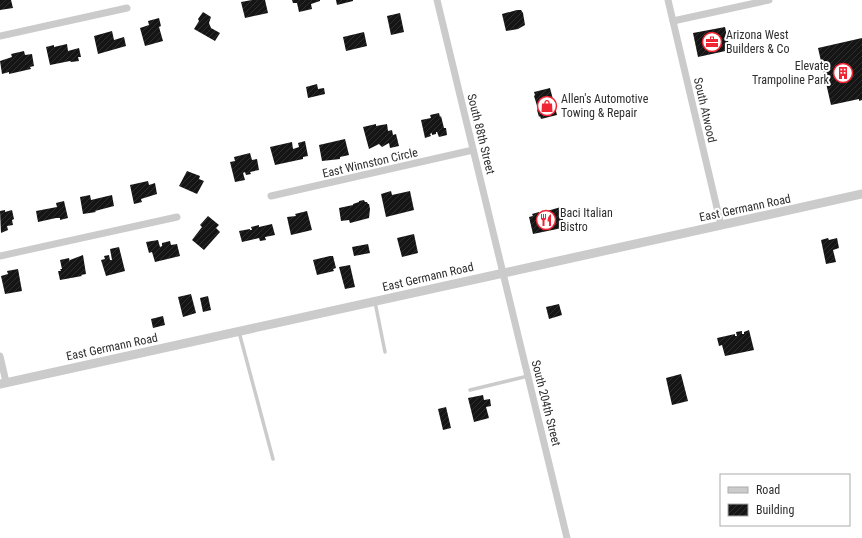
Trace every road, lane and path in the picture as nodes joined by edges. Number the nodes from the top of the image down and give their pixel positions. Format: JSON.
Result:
{"nodes":[{"id":1,"x":437,"y":0,"type":"edge"},
{"id":2,"x":668,"y":0,"type":"edge"},
{"id":3,"x":768,"y":0,"type":"edge"},
{"id":4,"x":127,"y":8,"type":"dead end"},
{"id":5,"x":672,"y":21,"type":"junction"},
{"id":6,"x":0,"y":36,"type":"edge"},
{"id":7,"x":473,"y":150,"type":"junction"},
{"id":8,"x":862,"y":194,"type":"edge"},
{"id":9,"x":271,"y":196,"type":"dead end"},
{"id":10,"x":177,"y":217,"type":"dead end"},
{"id":11,"x":721,"y":225,"type":"junction"},
{"id":12,"x":0,"y":256,"type":"edge"},
{"id":13,"x":503,"y":272,"type":"junction"},
{"id":14,"x":374,"y":301,"type":"junction"},
{"id":15,"x":238,"y":331,"type":"junction"},
{"id":16,"x":385,"y":352,"type":"dead end"},
{"id":17,"x":0,"y":356,"type":"edge"},
{"id":18,"x":528,"y":376,"type":"junction"},
{"id":19,"x":3,"y":383,"type":"edge"},
{"id":20,"x":470,"y":390,"type":"dead end"},
{"id":21,"x":273,"y":459,"type":"dead end"},
{"id":22,"x":567,"y":538,"type":"edge"}],
"edges":[{"from":1,"to":7,"type":"street","name":"South 88th Street"},
{"from":2,"to":5,"type":"street","name":"South Atwood"},
{"from":3,"to":5,"type":"street"},
{"from":4,"to":6,"type":"street"},
{"from":5,"to":11,"type":"street","name":"South Atwood"},
{"from":7,"to":9,"type":"street","name":"East Winnston Circle"},
{"from":7,"to":13,"type":"street","name":"South 88th Street"},
{"from":8,"to":11,"type":"street","name":"East Germann Road"},
{"from":10,"to":12,"type":"street"},
{"from":11,"to":13,"type":"street","name":"East Germann Road"},
{"from":13,"to":14,"type":"street","name":"East Germann Road"},
{"from":13,"to":18,"type":"street","name":"South 204th Street"},
{"from":14,"to":15,"type":"street","name":"East Germann Road"},
{"from":14,"to":16,"type":"lane"},
{"from":15,"to":19,"type":"street","name":"East Germann Road"},
{"from":15,"to":21,"type":"lane"},
{"from":17,"to":19,"type":"street"},
{"from":18,"to":20,"type":"lane"},
{"from":18,"to":22,"type":"street","name":"South 204th Street"}]}
